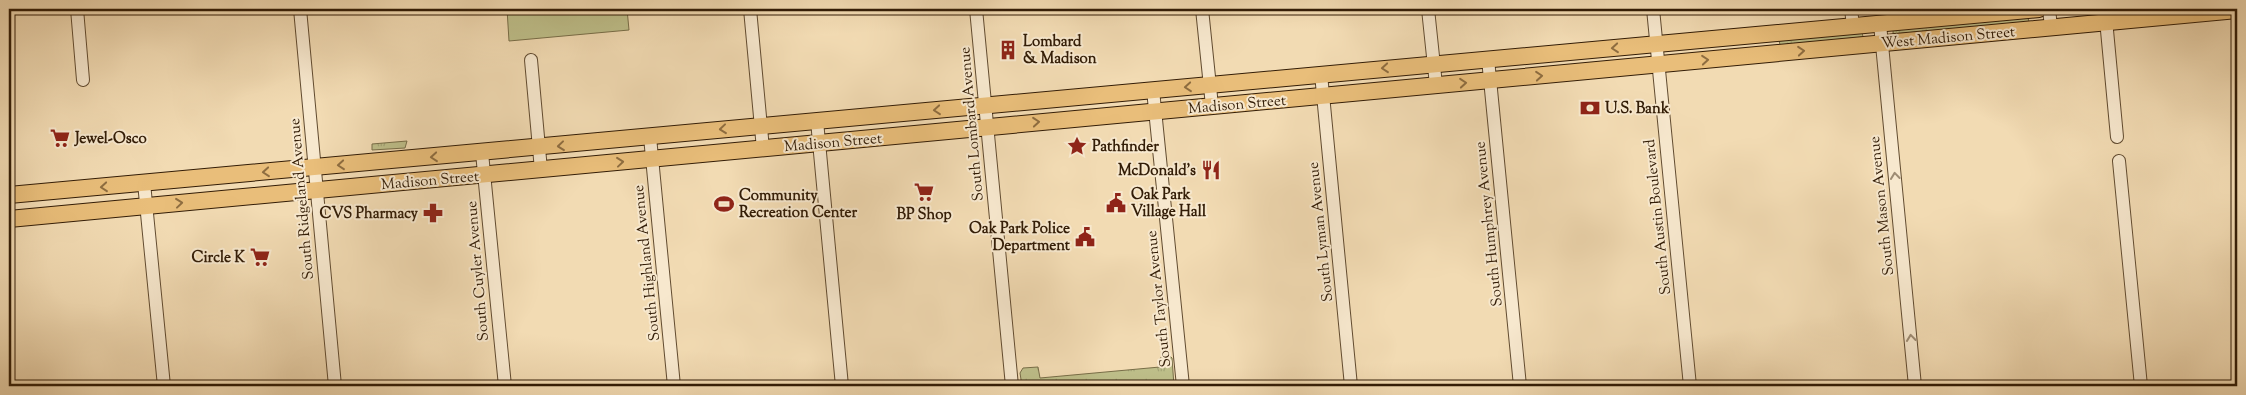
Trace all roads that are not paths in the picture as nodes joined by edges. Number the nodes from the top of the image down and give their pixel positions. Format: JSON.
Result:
{"nodes":[{"id":1,"x":77,"y":9,"type":"edge"},
{"id":2,"x":300,"y":9,"type":"edge"},
{"id":3,"x":750,"y":9,"type":"edge"},
{"id":4,"x":976,"y":9,"type":"edge"},
{"id":5,"x":1202,"y":9,"type":"edge"},
{"id":6,"x":1428,"y":9,"type":"edge"},
{"id":7,"x":1653,"y":9,"type":"edge"},
{"id":8,"x":1851,"y":9,"type":"edge"},
{"id":9,"x":2039,"y":9,"type":"edge"},
{"id":10,"x":2049,"y":9,"type":"edge"},
{"id":11,"x":2237,"y":10,"type":"edge"},
{"id":12,"x":2105,"y":16,"type":"edge"},
{"id":13,"x":1880,"y":24,"type":"junction"},
{"id":14,"x":1853,"y":26,"type":"junction"},
{"id":15,"x":2051,"y":27,"type":"junction"},
{"id":16,"x":1882,"y":43,"type":"junction"},
{"id":17,"x":1656,"y":44,"type":"junction"},
{"id":18,"x":1488,"y":59,"type":"junction"},
{"id":19,"x":531,"y":60,"type":"dead end"},
{"id":20,"x":1434,"y":64,"type":"junction"},
{"id":21,"x":1658,"y":64,"type":"junction"},
{"id":22,"x":1320,"y":74,"type":"junction"},
{"id":23,"x":83,"y":80,"type":"dead end"},
{"id":24,"x":1490,"y":80,"type":"junction"},
{"id":25,"x":1210,"y":85,"type":"junction"},
{"id":26,"x":1436,"y":85,"type":"junction"},
{"id":27,"x":1153,"y":90,"type":"junction"},
{"id":28,"x":1323,"y":96,"type":"junction"},
{"id":29,"x":986,"y":106,"type":"junction"},
{"id":30,"x":1212,"y":106,"type":"junction"},
{"id":31,"x":1156,"y":111,"type":"junction"},
{"id":32,"x":817,"y":120,"type":"junction"},
{"id":33,"x":761,"y":126,"type":"junction"},
{"id":34,"x":988,"y":127,"type":"junction"},
{"id":35,"x":650,"y":137,"type":"junction"},
{"id":36,"x":2117,"y":137,"type":"dead end"},
{"id":37,"x":819,"y":143,"type":"junction"},
{"id":38,"x":539,"y":148,"type":"junction"},
{"id":39,"x":763,"y":148,"type":"junction"},
{"id":40,"x":482,"y":153,"type":"junction"},
{"id":41,"x":652,"y":159,"type":"junction"},
{"id":42,"x":2119,"y":161,"type":"dead end"},
{"id":43,"x":314,"y":168,"type":"junction"},
{"id":44,"x":541,"y":170,"type":"junction"},
{"id":45,"x":485,"y":175,"type":"junction"},
{"id":46,"x":144,"y":183,"type":"junction"},
{"id":47,"x":317,"y":189,"type":"junction"},
{"id":48,"x":9,"y":195,"type":"edge"},
{"id":49,"x":147,"y":206,"type":"junction"},
{"id":50,"x":9,"y":220,"type":"edge"},
{"id":51,"x":164,"y":386,"type":"edge"},
{"id":52,"x":335,"y":386,"type":"edge"},
{"id":53,"x":505,"y":386,"type":"edge"},
{"id":54,"x":674,"y":386,"type":"edge"},
{"id":55,"x":842,"y":386,"type":"edge"},
{"id":56,"x":1012,"y":386,"type":"edge"},
{"id":57,"x":1183,"y":386,"type":"edge"},
{"id":58,"x":1351,"y":386,"type":"edge"},
{"id":59,"x":1520,"y":386,"type":"edge"},
{"id":60,"x":1690,"y":386,"type":"edge"},
{"id":61,"x":1915,"y":386,"type":"edge"},
{"id":62,"x":2141,"y":386,"type":"edge"}],
"edges":[{"from":1,"to":23,"type":"street"},
{"from":2,"to":43,"type":"street","name":"South Ridgeland Avenue"},
{"from":3,"to":33,"type":"street"},
{"from":4,"to":29,"type":"street","name":"South Lombard Avenue"},
{"from":5,"to":25,"type":"street"},
{"from":6,"to":20,"type":"street"},
{"from":7,"to":17,"type":"street","name":"South Austin Boulevard"},
{"from":8,"to":14,"type":"street"},
{"from":9,"to":13,"type":"main road","name":"West Madison Street"},
{"from":10,"to":15,"type":"street"},
{"from":11,"to":12,"type":"main road","name":"West Madison Street"},
{"from":12,"to":15,"type":"main road","name":"West Madison Street"},
{"from":12,"to":36,"type":"street"},
{"from":13,"to":14,"type":"main road","name":"West Madison Street"},
{"from":13,"to":16,"type":"street","name":"South Mason Avenue"},
{"from":14,"to":17,"type":"main road","name":"West Madison Street"},
{"from":15,"to":16,"type":"main road","name":"West Madison Street"},
{"from":21,"to":16,"type":"main road","name":"West Madison Street","one_way":true},
{"from":61,"to":16,"type":"street","name":"South Mason Avenue","one_way":true},
{"from":17,"to":18,"type":"main road","name":"Madison Street","one_way":true},
{"from":17,"to":21,"type":"street","name":"South Austin Boulevard"},
{"from":18,"to":20,"type":"main road","name":"Madison Street"},
{"from":18,"to":24,"type":"street","name":"South Humphrey Avenue"},
{"from":19,"to":38,"type":"street"},
{"from":20,"to":22,"type":"main road","name":"Madison Street","one_way":true},
{"from":20,"to":26,"type":"street"},
{"from":24,"to":21,"type":"main road","name":"Madison Street","one_way":true},
{"from":21,"to":60,"type":"street","name":"South Austin Boulevard"},
{"from":22,"to":25,"type":"main road","name":"Madison Street"},
{"from":22,"to":28,"type":"street","name":"South Lyman Avenue"},
{"from":26,"to":24,"type":"main road","name":"Madison Street","one_way":true},
{"from":24,"to":59,"type":"street","name":"South Humphrey Avenue"},
{"from":25,"to":27,"type":"main road","name":"Madison Street","one_way":true},
{"from":25,"to":30,"type":"street"},
{"from":26,"to":28,"type":"main road","name":"Madison Street"},
{"from":27,"to":29,"type":"main road","name":"Madison Street"},
{"from":27,"to":31,"type":"street","name":"South Taylor Avenue"},
{"from":28,"to":30,"type":"main road","name":"Madison Street"},
{"from":28,"to":58,"type":"street","name":"South Lyman Avenue"},
{"from":29,"to":32,"type":"main road","name":"Madison Street","one_way":true},
{"from":29,"to":34,"type":"street","name":"South Lombard Avenue"},
{"from":30,"to":31,"type":"main road","name":"Madison Street"},
{"from":34,"to":31,"type":"main road","name":"Madison Street","one_way":true},
{"from":31,"to":57,"type":"street","name":"South Taylor Avenue"},
{"from":32,"to":33,"type":"main road","name":"Madison Street"},
{"from":32,"to":37,"type":"street"},
{"from":33,"to":35,"type":"main road","name":"Madison Street","one_way":true},
{"from":33,"to":39,"type":"street"},
{"from":34,"to":37,"type":"main road","name":"Madison Street"},
{"from":34,"to":56,"type":"street","name":"South Lombard Avenue"},
{"from":35,"to":38,"type":"main road","name":"Madison Street","one_way":true},
{"from":35,"to":41,"type":"street","name":"South Highland Avenue"},
{"from":37,"to":39,"type":"main road","name":"Madison Street"},
{"from":37,"to":55,"type":"street"},
{"from":38,"to":40,"type":"main road","name":"Madison Street"},
{"from":38,"to":44,"type":"street"},
{"from":39,"to":41,"type":"main road","name":"Madison Street"},
{"from":40,"to":43,"type":"main road","name":"Madison Street","one_way":true},
{"from":40,"to":45,"type":"street","name":"South Cuyler Avenue"},
{"from":44,"to":41,"type":"main road","name":"Madison Street","one_way":true},
{"from":41,"to":54,"type":"street","name":"South Highland Avenue"},
{"from":42,"to":62,"type":"street"},
{"from":43,"to":46,"type":"main road","name":"Madison Street","one_way":true},
{"from":43,"to":47,"type":"street","name":"South Ridgeland Avenue"},
{"from":44,"to":45,"type":"main road","name":"Madison Street"},
{"from":45,"to":47,"type":"main road","name":"Madison Street"},
{"from":45,"to":53,"type":"street","name":"South Cuyler Avenue"},
{"from":46,"to":48,"type":"main road","name":"Madison Street","one_way":true},
{"from":46,"to":49,"type":"street"},
{"from":49,"to":47,"type":"main road","name":"Madison Street","one_way":true},
{"from":47,"to":52,"type":"street","name":"South Ridgeland Avenue"},
{"from":49,"to":50,"type":"main road","name":"Madison Street"},
{"from":49,"to":51,"type":"street"}]}
